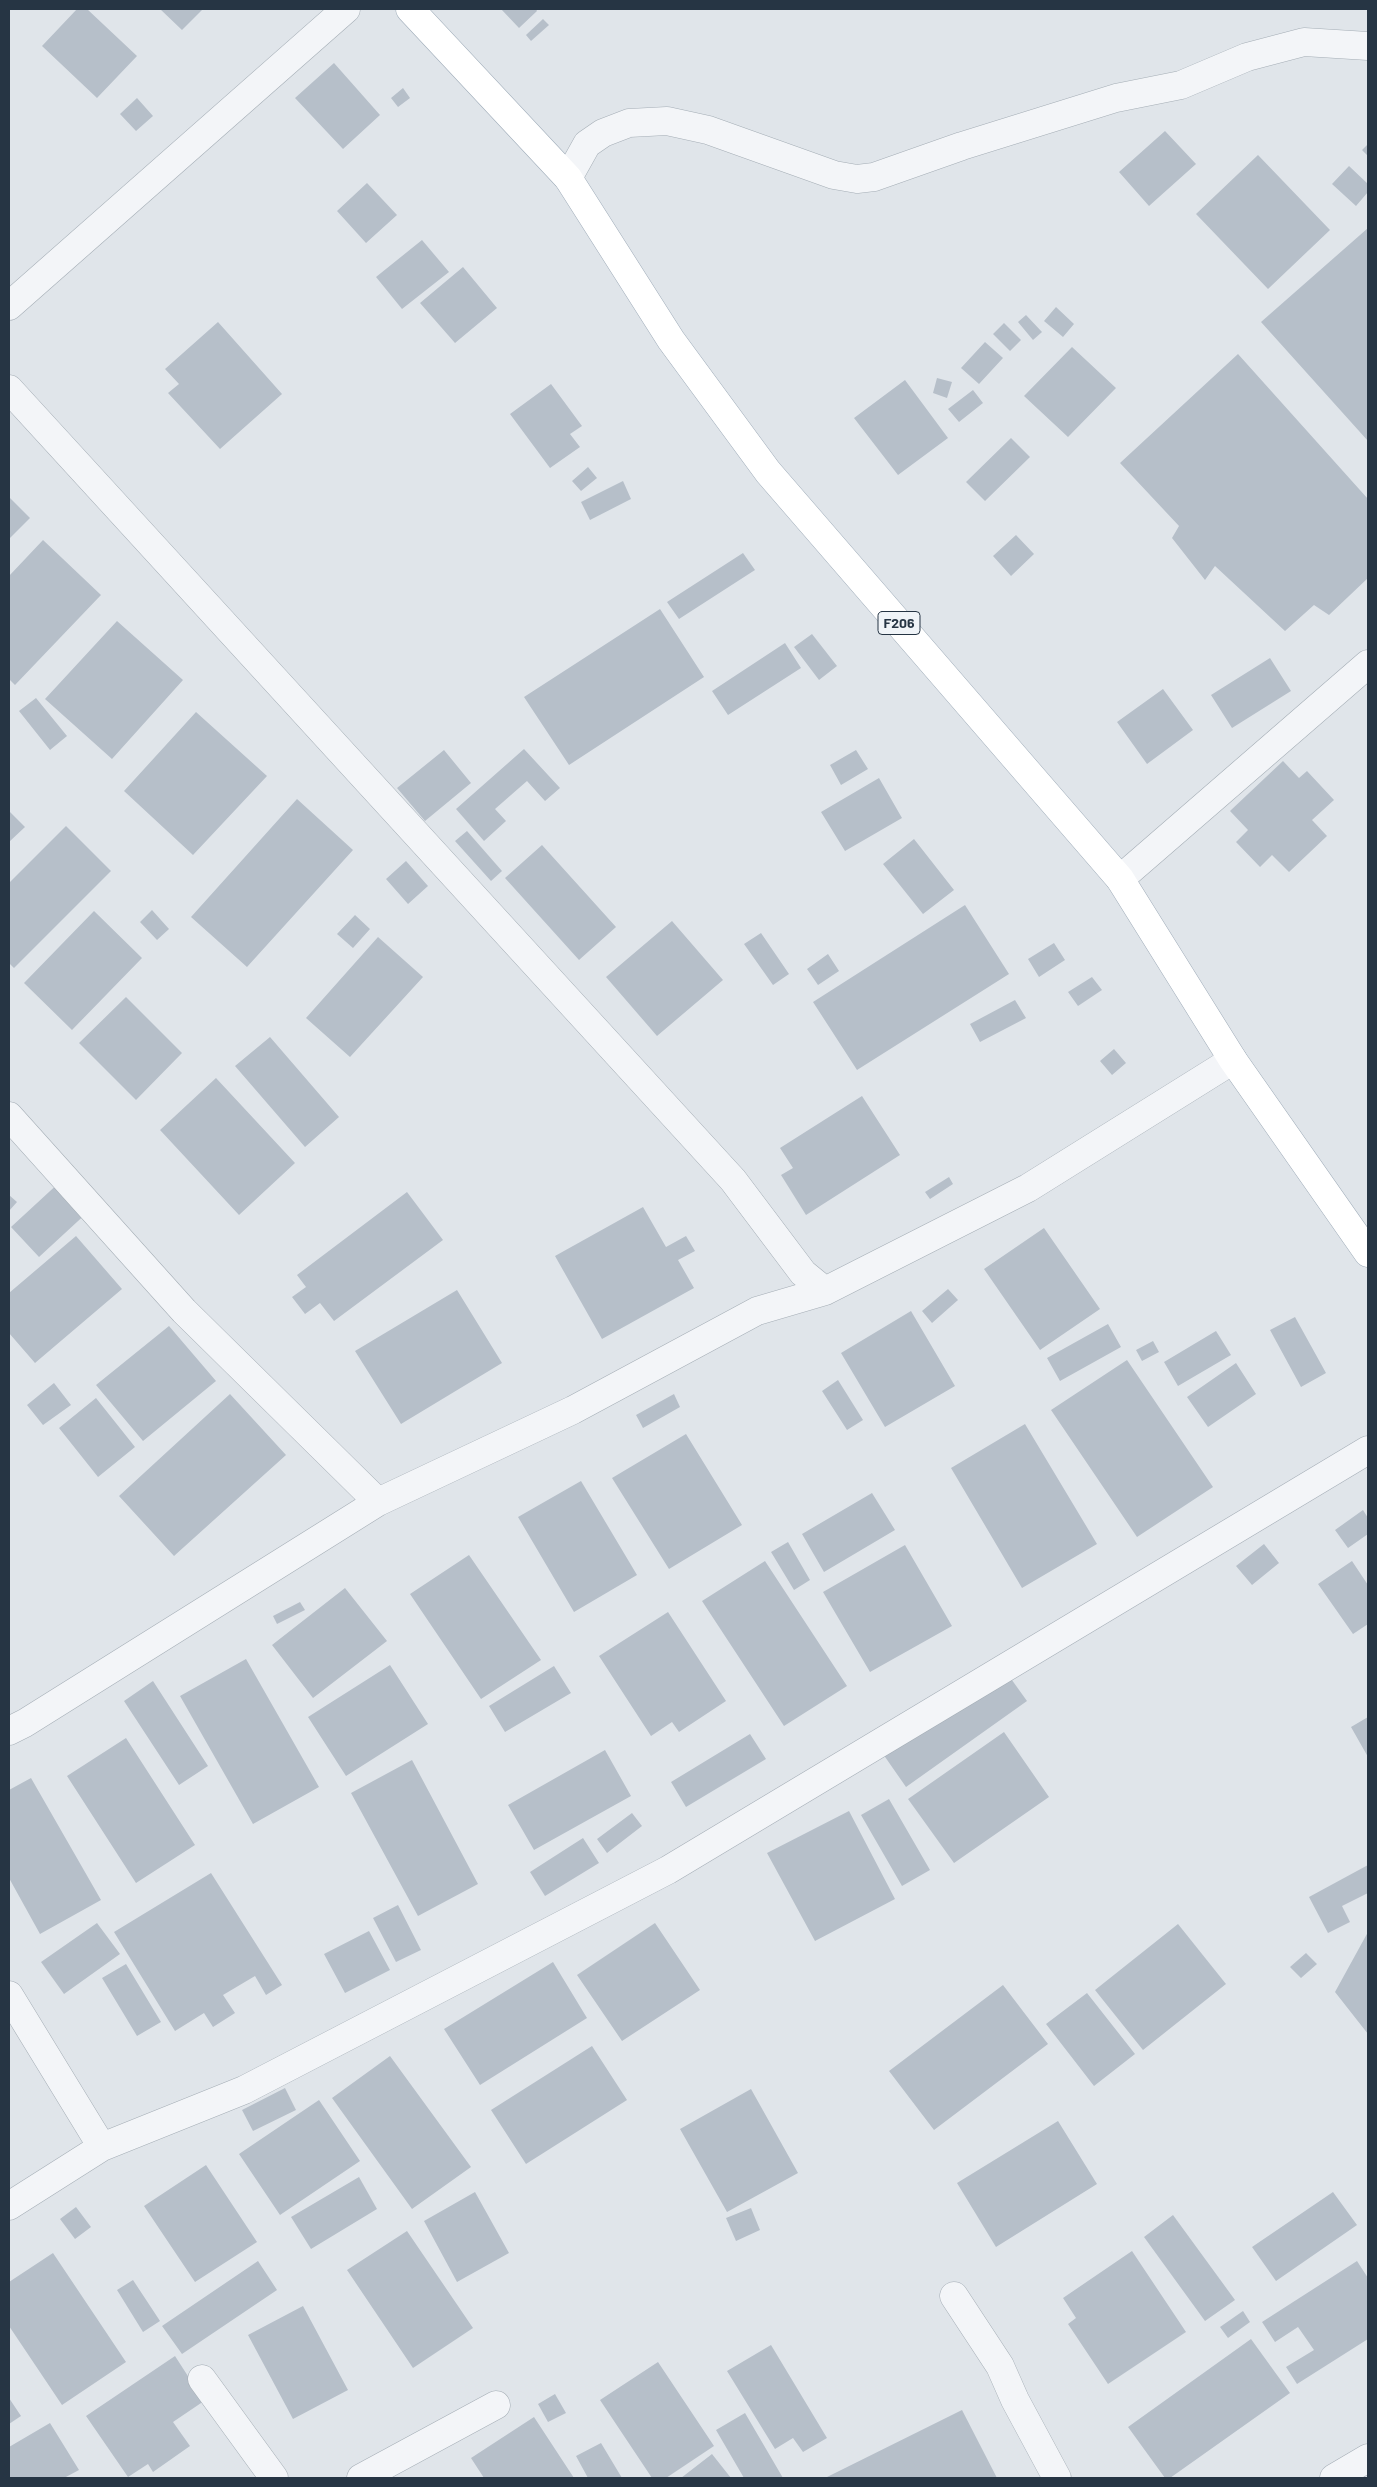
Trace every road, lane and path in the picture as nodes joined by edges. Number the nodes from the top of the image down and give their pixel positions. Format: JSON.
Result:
{"nodes":[{"id":1,"x":346,"y":9,"type":"edge"},
{"id":2,"x":410,"y":9,"type":"edge"},
{"id":3,"x":1368,"y":46,"type":"edge"},
{"id":4,"x":568,"y":178,"type":"junction"},
{"id":5,"x":9,"y":306,"type":"edge"},
{"id":6,"x":9,"y":389,"type":"edge"},
{"id":7,"x":1368,"y":664,"type":"edge"},
{"id":8,"x":1120,"y":879,"type":"junction"},
{"id":9,"x":1233,"y":1060,"type":"junction"},
{"id":10,"x":9,"y":1116,"type":"edge"},
{"id":11,"x":1368,"y":1253,"type":"edge"},
{"id":12,"x":824,"y":1292,"type":"junction"},
{"id":13,"x":1368,"y":1450,"type":"edge"},
{"id":14,"x":378,"y":1502,"type":"junction"},
{"id":15,"x":9,"y":1731,"type":"edge"},
{"id":16,"x":9,"y":1995,"type":"edge"},
{"id":17,"x":102,"y":2147,"type":"junction"},
{"id":18,"x":9,"y":2206,"type":"edge"},
{"id":19,"x":954,"y":2296,"type":"dead end"},
{"id":20,"x":202,"y":2379,"type":"dead end"},
{"id":21,"x":496,"y":2405,"type":"dead end"},
{"id":22,"x":1368,"y":2458,"type":"edge"},
{"id":23,"x":274,"y":2478,"type":"edge"},
{"id":24,"x":361,"y":2478,"type":"edge"},
{"id":25,"x":1057,"y":2478,"type":"edge"},
{"id":26,"x":1334,"y":2478,"type":"edge"}],
"edges":[{"from":1,"to":5,"type":"street"},
{"from":2,"to":4,"type":"main road","number":"F206"},
{"from":3,"to":4,"type":"street"},
{"from":4,"to":8,"type":"main road","number":"F206"},
{"from":6,"to":12,"type":"street"},
{"from":7,"to":8,"type":"street"},
{"from":8,"to":9,"type":"main road","number":"F206"},
{"from":9,"to":11,"type":"main road","number":"F206"},
{"from":9,"to":12,"type":"street"},
{"from":10,"to":14,"type":"street"},
{"from":12,"to":14,"type":"street"},
{"from":13,"to":17,"type":"street"},
{"from":14,"to":15,"type":"street"},
{"from":16,"to":17,"type":"street"},
{"from":17,"to":18,"type":"street"},
{"from":19,"to":25,"type":"street"},
{"from":20,"to":23,"type":"street"},
{"from":21,"to":24,"type":"street"},
{"from":22,"to":26,"type":"street"}]}
